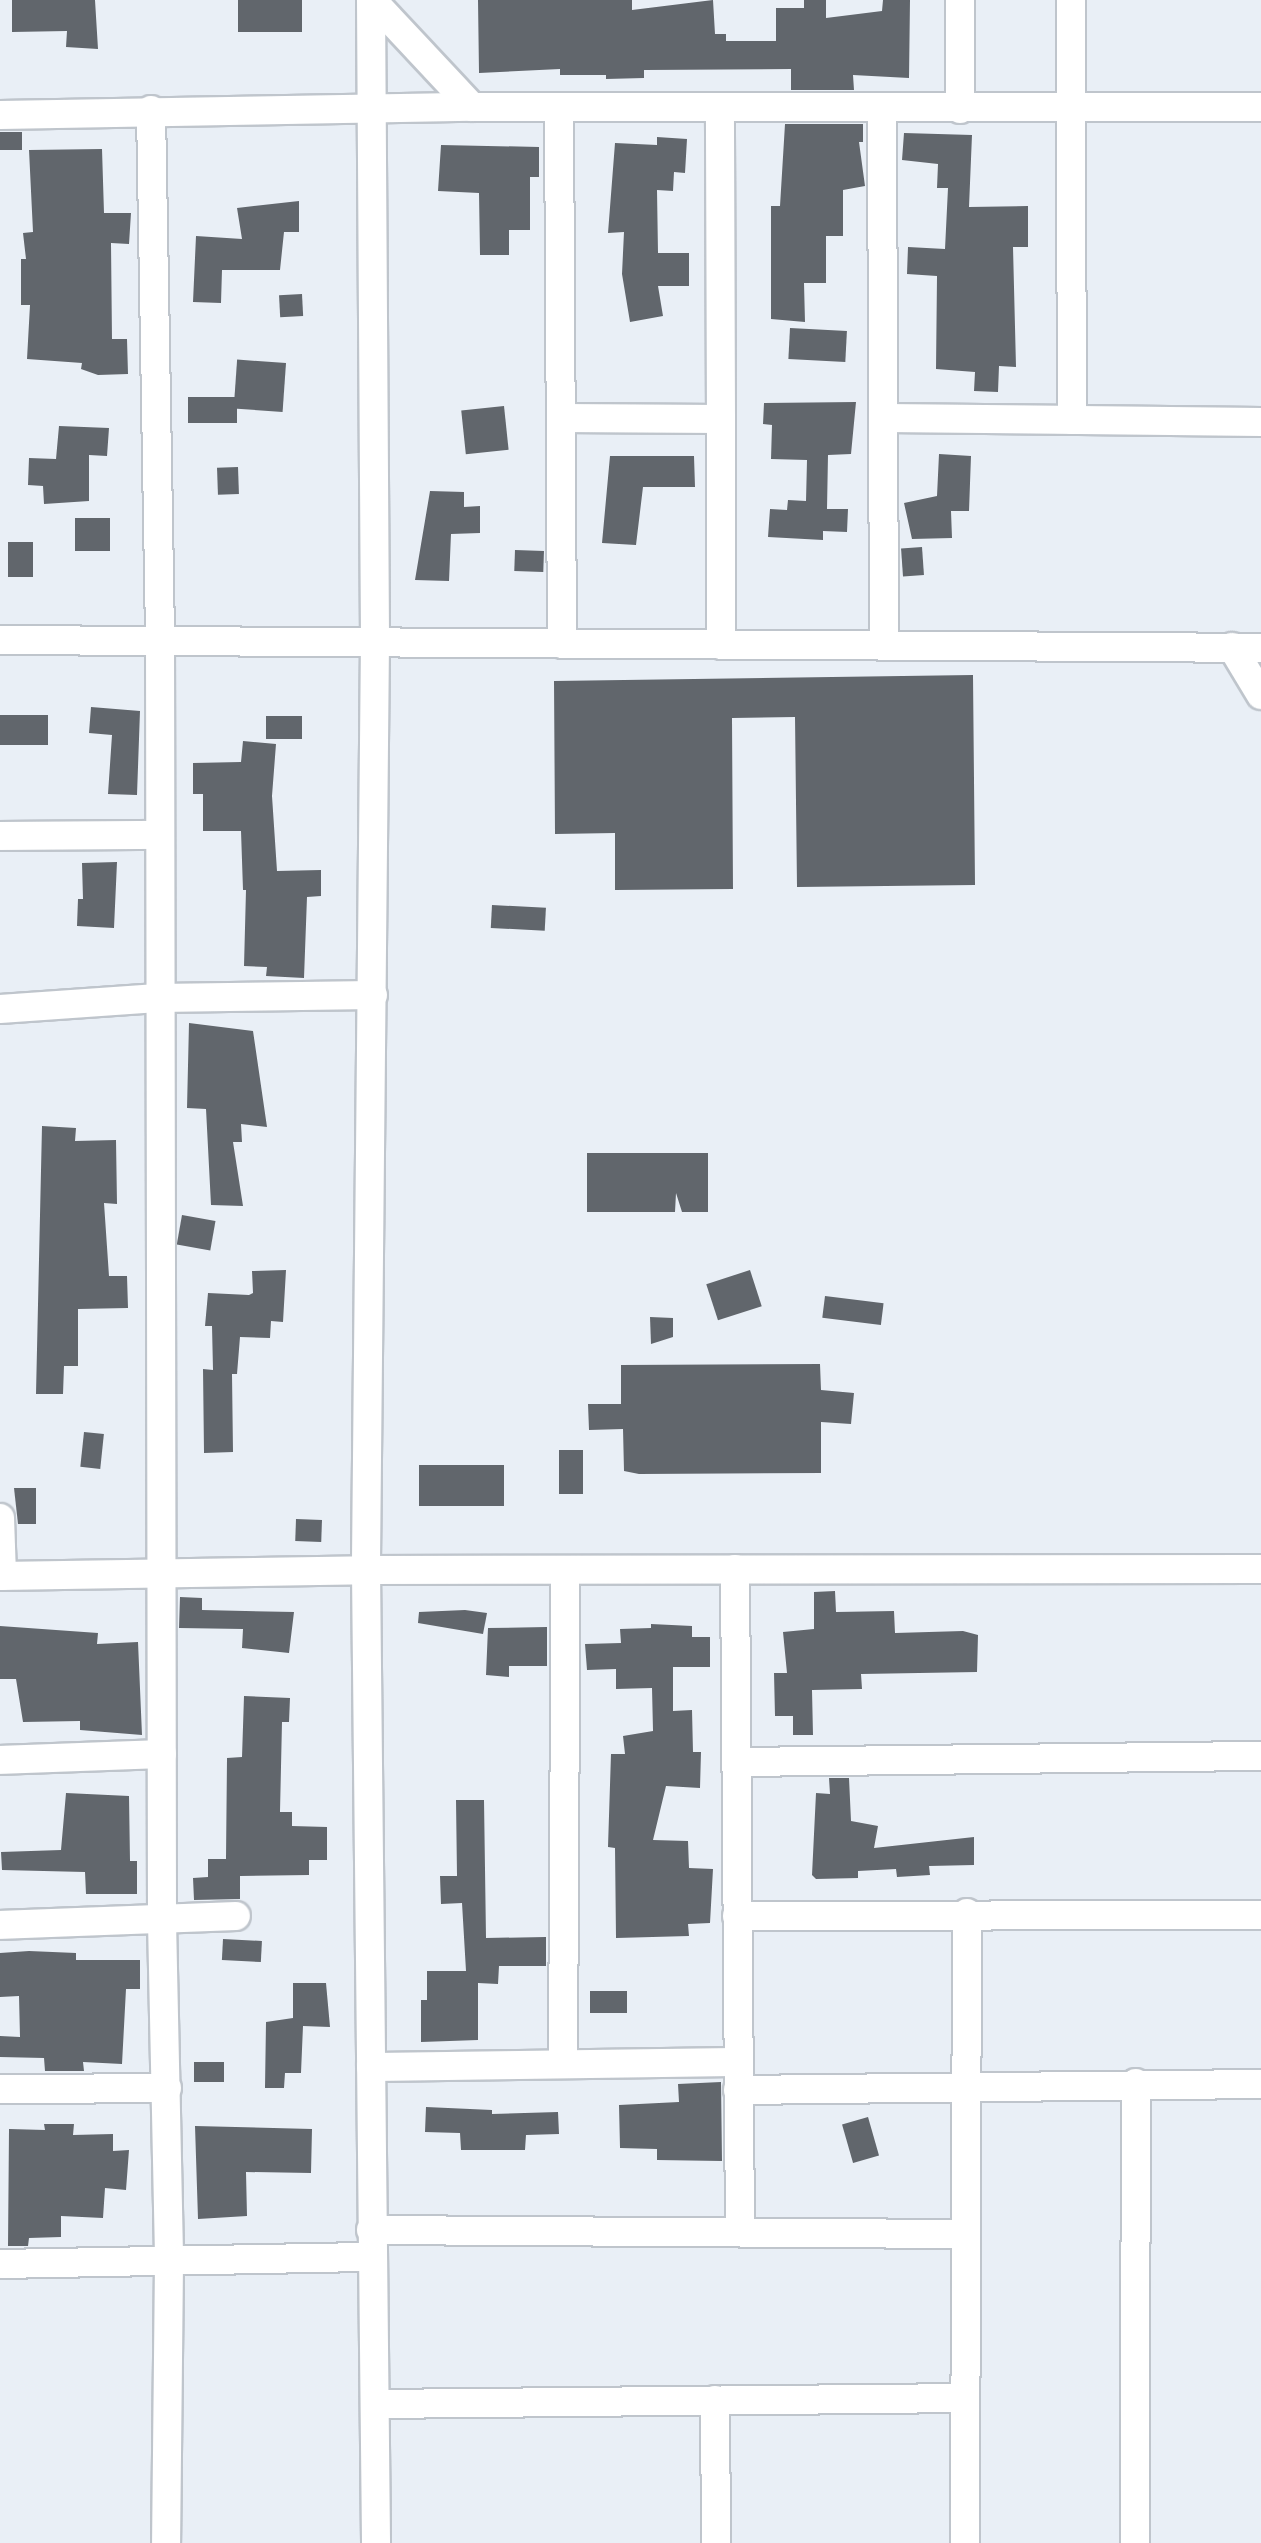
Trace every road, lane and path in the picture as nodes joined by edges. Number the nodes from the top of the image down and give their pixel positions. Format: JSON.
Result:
{"nodes":[{"id":1,"x":371,"y":0,"type":"edge"},
{"id":2,"x":960,"y":0,"type":"edge"},
{"id":3,"x":1071,"y":0,"type":"edge"},
{"id":4,"x":472,"y":107,"type":"junction"},
{"id":5,"x":1261,"y":107,"type":"edge"},
{"id":6,"x":375,"y":108,"type":"junction"},
{"id":7,"x":960,"y":108,"type":"junction"},
{"id":8,"x":1072,"y":108,"type":"junction"},
{"id":9,"x":882,"y":109,"type":"junction"},
{"id":10,"x":152,"y":110,"type":"junction"},
{"id":11,"x":559,"y":110,"type":"junction"},
{"id":12,"x":720,"y":110,"type":"junction"},
{"id":13,"x":0,"y":115,"type":"edge"},
{"id":14,"x":562,"y":418,"type":"junction"},
{"id":15,"x":886,"y":418,"type":"junction"},
{"id":16,"x":721,"y":420,"type":"junction"},
{"id":17,"x":1072,"y":420,"type":"junction"},
{"id":18,"x":1261,"y":422,"type":"edge"},
{"id":19,"x":160,"y":638,"type":"junction"},
{"id":20,"x":0,"y":640,"type":"edge"},
{"id":21,"x":376,"y":641,"type":"junction"},
{"id":22,"x":562,"y":644,"type":"junction"},
{"id":23,"x":884,"y":644,"type":"junction"},
{"id":24,"x":721,"y":645,"type":"junction"},
{"id":25,"x":1232,"y":647,"type":"junction"},
{"id":26,"x":1261,"y":648,"type":"edge"},
{"id":27,"x":1261,"y":694,"type":"edge"},
{"id":28,"x":0,"y":836,"type":"edge"},
{"id":29,"x":159,"y":836,"type":"junction"},
{"id":30,"x":374,"y":995,"type":"junction"},
{"id":31,"x":158,"y":998,"type":"junction"},
{"id":32,"x":0,"y":1009,"type":"edge"},
{"id":33,"x":0,"y":1518,"type":"edge"},
{"id":34,"x":1261,"y":1569,"type":"edge"},
{"id":35,"x":366,"y":1570,"type":"junction"},
{"id":36,"x":566,"y":1570,"type":"junction"},
{"id":37,"x":735,"y":1570,"type":"junction"},
{"id":38,"x":161,"y":1572,"type":"junction"},
{"id":39,"x":1,"y":1576,"type":"edge"},
{"id":40,"x":162,"y":1754,"type":"junction"},
{"id":41,"x":1261,"y":1756,"type":"edge"},
{"id":42,"x":0,"y":1760,"type":"edge"},
{"id":43,"x":737,"y":1762,"type":"junction"},
{"id":44,"x":966,"y":1913,"type":"junction"},
{"id":45,"x":1261,"y":1914,"type":"edge"},
{"id":46,"x":236,"y":1916,"type":"dead end"},
{"id":47,"x":737,"y":1916,"type":"junction"},
{"id":48,"x":162,"y":1921,"type":"junction"},
{"id":49,"x":0,"y":1924,"type":"edge"},
{"id":50,"x":563,"y":2062,"type":"junction"},
{"id":51,"x":372,"y":2067,"type":"junction"},
{"id":52,"x":738,"y":2076,"type":"junction"},
{"id":53,"x":1136,"y":2083,"type":"junction"},
{"id":54,"x":966,"y":2084,"type":"junction"},
{"id":55,"x":1261,"y":2084,"type":"edge"},
{"id":56,"x":0,"y":2088,"type":"edge"},
{"id":57,"x":166,"y":2088,"type":"junction"},
{"id":58,"x":740,"y":2232,"type":"junction"},
{"id":59,"x":964,"y":2234,"type":"junction"},
{"id":60,"x":371,"y":2244,"type":"junction"},
{"id":61,"x":169,"y":2262,"type":"junction"},
{"id":62,"x":0,"y":2264,"type":"edge"},
{"id":63,"x":964,"y":2398,"type":"junction"},
{"id":64,"x":715,"y":2400,"type":"junction"},
{"id":65,"x":375,"y":2404,"type":"junction"},
{"id":66,"x":166,"y":2543,"type":"edge"},
{"id":67,"x":376,"y":2543,"type":"edge"},
{"id":68,"x":716,"y":2543,"type":"edge"},
{"id":69,"x":964,"y":2543,"type":"edge"},
{"id":70,"x":1135,"y":2543,"type":"edge"}],
"edges":[{"from":1,"to":4,"type":"street"},
{"from":1,"to":6,"type":"street"},
{"from":2,"to":7,"type":"street"},
{"from":3,"to":8,"type":"street"},
{"from":4,"to":6,"type":"street"},
{"from":4,"to":11,"type":"street"},
{"from":5,"to":8,"type":"street"},
{"from":6,"to":10,"type":"street"},
{"from":6,"to":21,"type":"street"},
{"from":7,"to":8,"type":"street"},
{"from":7,"to":9,"type":"street"},
{"from":8,"to":17,"type":"street"},
{"from":9,"to":12,"type":"street"},
{"from":9,"to":15,"type":"street"},
{"from":10,"to":13,"type":"street"},
{"from":10,"to":19,"type":"street"},
{"from":11,"to":12,"type":"street"},
{"from":11,"to":14,"type":"street"},
{"from":12,"to":16,"type":"street"},
{"from":14,"to":16,"type":"street"},
{"from":14,"to":22,"type":"street"},
{"from":15,"to":17,"type":"street"},
{"from":15,"to":23,"type":"street"},
{"from":16,"to":24,"type":"street"},
{"from":17,"to":18,"type":"street"},
{"from":19,"to":20,"type":"street"},
{"from":19,"to":21,"type":"street"},
{"from":19,"to":29,"type":"street"},
{"from":21,"to":22,"type":"street"},
{"from":21,"to":30,"type":"street"},
{"from":22,"to":24,"type":"street"},
{"from":23,"to":24,"type":"street"},
{"from":23,"to":25,"type":"street"},
{"from":25,"to":26,"type":"street"},
{"from":25,"to":27,"type":"street"},
{"from":28,"to":29,"type":"street"},
{"from":29,"to":31,"type":"street"},
{"from":30,"to":31,"type":"street"},
{"from":30,"to":35,"type":"street"},
{"from":31,"to":32,"type":"street"},
{"from":31,"to":38,"type":"street"},
{"from":33,"to":39,"type":"street"},
{"from":34,"to":37,"type":"street"},
{"from":35,"to":36,"type":"street"},
{"from":35,"to":38,"type":"street"},
{"from":35,"to":51,"type":"street"},
{"from":36,"to":37,"type":"street"},
{"from":36,"to":50,"type":"street"},
{"from":37,"to":43,"type":"street"},
{"from":38,"to":39,"type":"street"},
{"from":38,"to":40,"type":"street"},
{"from":40,"to":42,"type":"street"},
{"from":40,"to":48,"type":"street"},
{"from":41,"to":43,"type":"street"},
{"from":43,"to":47,"type":"street"},
{"from":44,"to":45,"type":"street"},
{"from":44,"to":47,"type":"street"},
{"from":44,"to":54,"type":"street"},
{"from":46,"to":48,"type":"street"},
{"from":47,"to":52,"type":"street"},
{"from":48,"to":49,"type":"street"},
{"from":48,"to":57,"type":"street"},
{"from":50,"to":51,"type":"street"},
{"from":50,"to":52,"type":"street"},
{"from":51,"to":60,"type":"street"},
{"from":52,"to":54,"type":"street"},
{"from":52,"to":58,"type":"street"},
{"from":53,"to":54,"type":"street"},
{"from":53,"to":55,"type":"street"},
{"from":53,"to":70,"type":"street"},
{"from":54,"to":59,"type":"street"},
{"from":56,"to":57,"type":"street"},
{"from":57,"to":61,"type":"street"},
{"from":58,"to":59,"type":"street"},
{"from":58,"to":60,"type":"street"},
{"from":59,"to":63,"type":"street"},
{"from":60,"to":61,"type":"street"},
{"from":60,"to":65,"type":"street"},
{"from":61,"to":62,"type":"street"},
{"from":61,"to":66,"type":"street"},
{"from":63,"to":64,"type":"street"},
{"from":63,"to":69,"type":"street"},
{"from":64,"to":65,"type":"street"},
{"from":64,"to":68,"type":"street"},
{"from":65,"to":67,"type":"street"}]}
